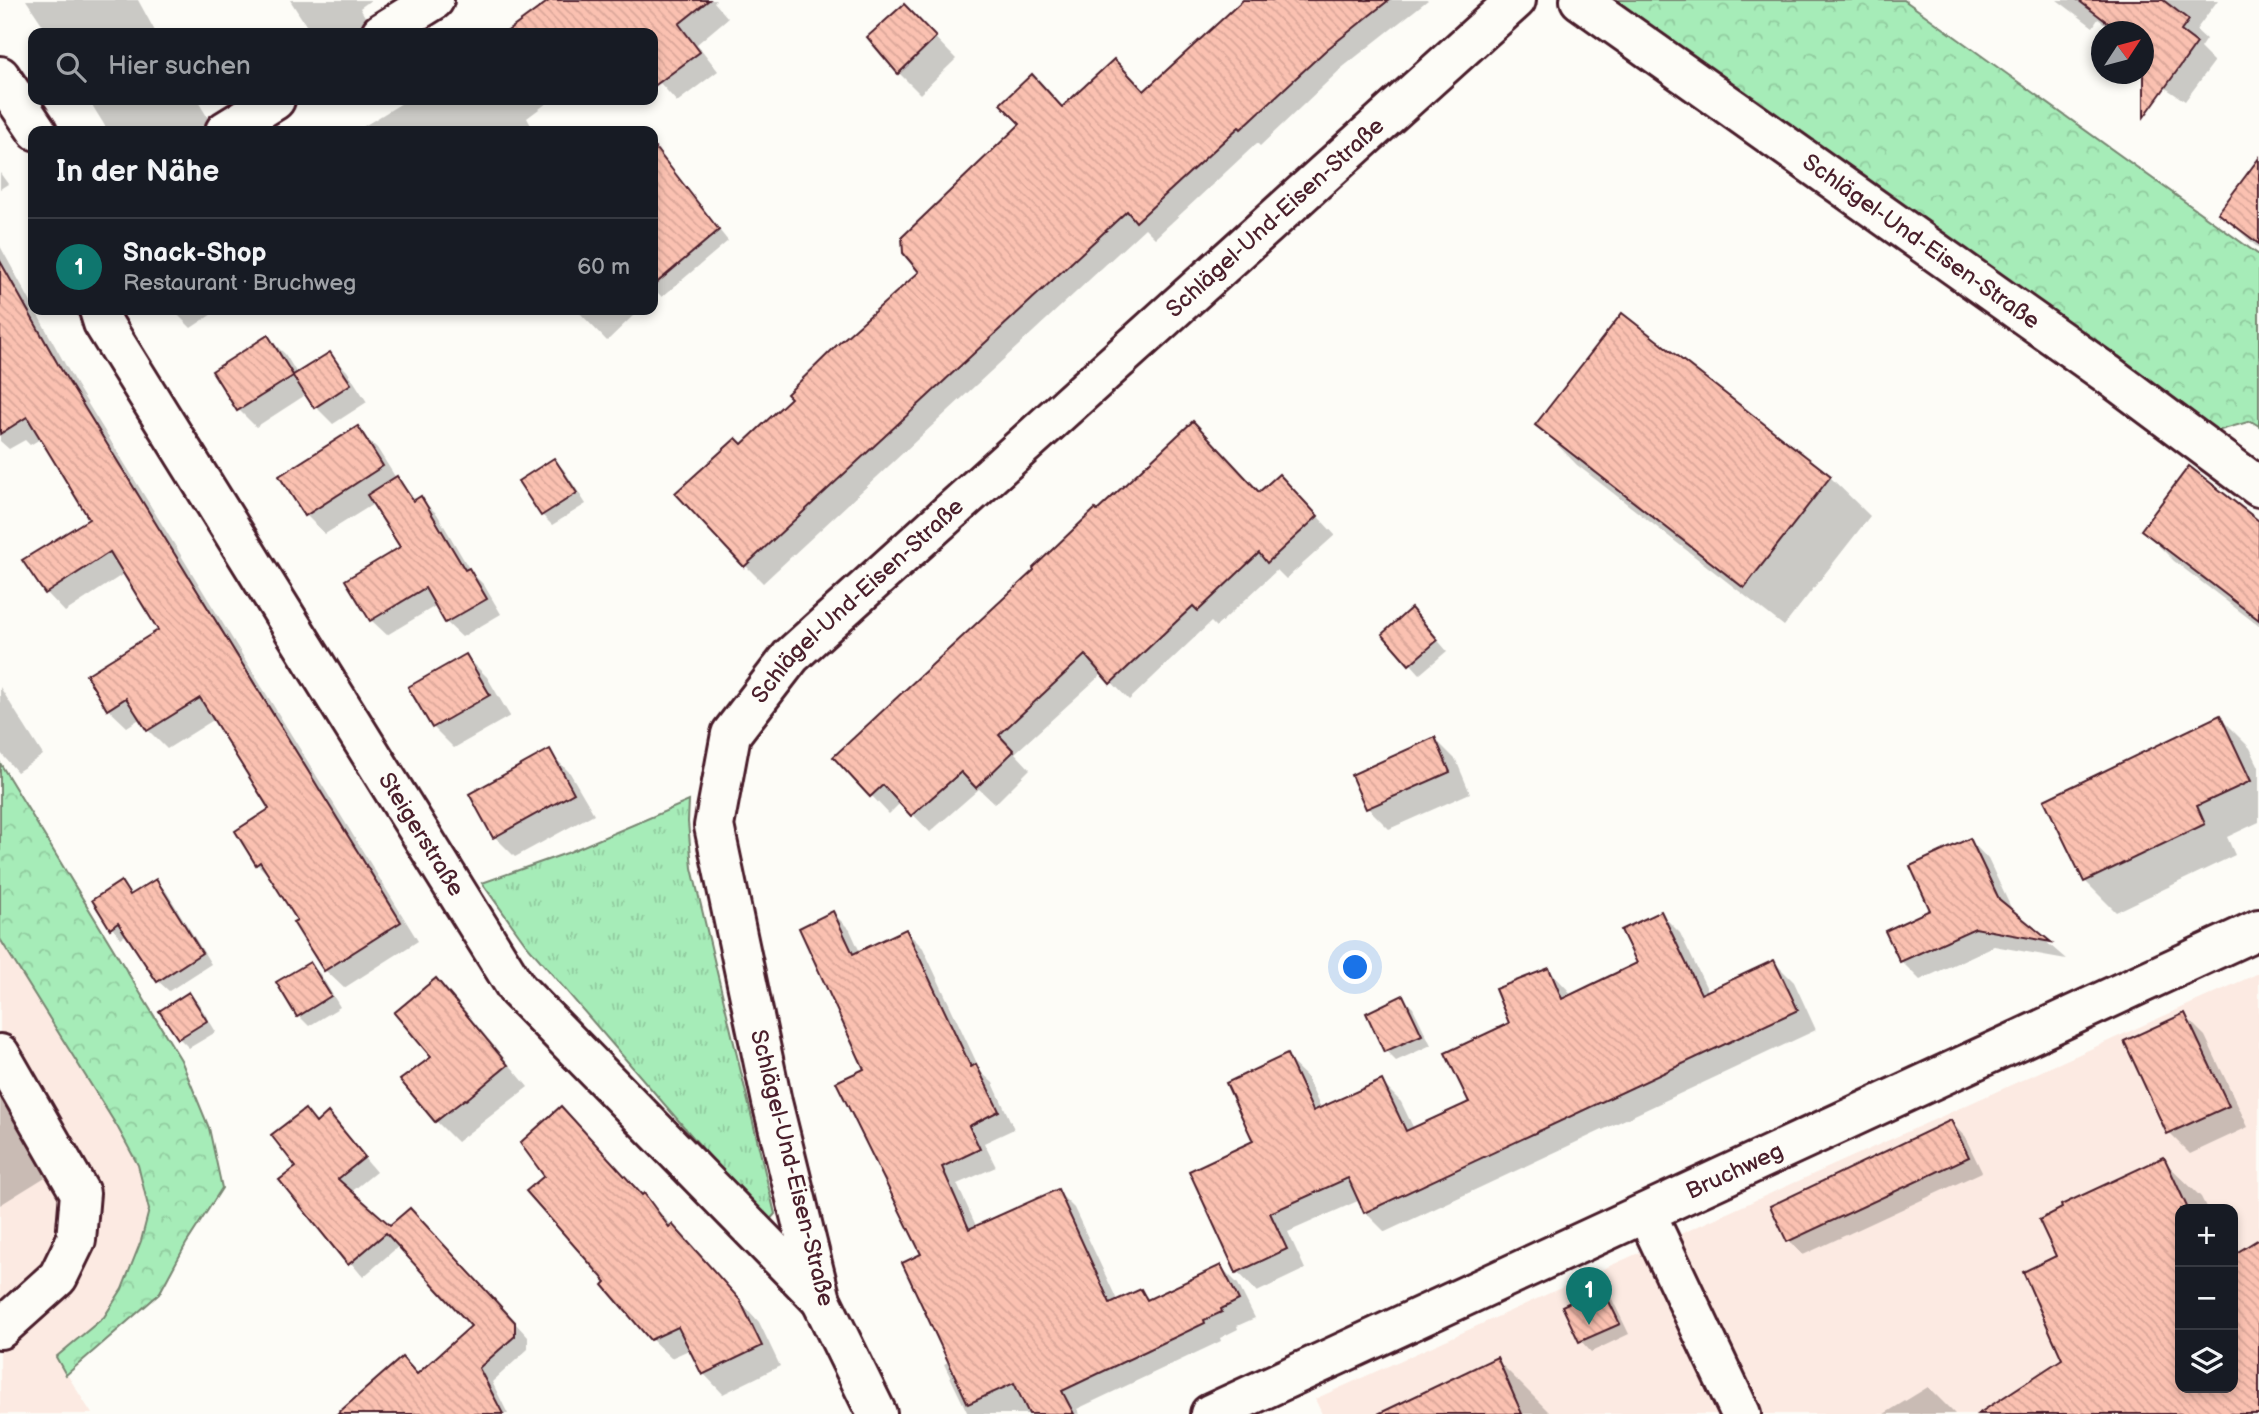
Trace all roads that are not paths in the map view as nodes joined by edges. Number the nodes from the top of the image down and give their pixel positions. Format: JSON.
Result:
{"nodes":[{"id":1,"x":433,"y":0,"type":"edge"},
{"id":2,"x":1516,"y":0,"type":"edge"},
{"id":3,"x":1580,"y":0,"type":"edge"},
{"id":4,"x":389,"y":28,"type":"edge"},
{"id":5,"x":0,"y":76,"type":"edge"},
{"id":6,"x":267,"y":105,"type":"edge"},
{"id":7,"x":34,"y":126,"type":"edge"},
{"id":8,"x":233,"y":126,"type":"edge"},
{"id":9,"x":101,"y":315,"type":"edge"},
{"id":10,"x":2259,"y":487,"type":"edge"},
{"id":11,"x":2259,"y":929,"type":"edge"},
{"id":12,"x":0,"y":1054,"type":"edge"},
{"id":13,"x":1646,"y":1213,"type":"junction"},
{"id":14,"x":821,"y":1300,"type":"junction"},
{"id":15,"x":0,"y":1329,"type":"edge"},
{"id":16,"x":877,"y":1414,"type":"edge"},
{"id":17,"x":1210,"y":1414,"type":"edge"},
{"id":18,"x":1741,"y":1414,"type":"edge"}],
"edges":[{"from":1,"to":4,"type":"street"},
{"from":2,"to":14,"type":"street","name":"Schlägel-Und-Eisen-Straße"},
{"from":3,"to":10,"type":"street","name":"Schlägel-Und-Eisen-Straße"},
{"from":5,"to":7,"type":"street"},
{"from":6,"to":8,"type":"street"},
{"from":9,"to":14,"type":"street","name":"Steigerstraße"},
{"from":11,"to":13,"type":"street","name":"Bruchweg"},
{"from":12,"to":15,"type":"street"},
{"from":13,"to":17,"type":"street","name":"Bruchweg"},
{"from":13,"to":18,"type":"street"},
{"from":14,"to":16,"type":"street","name":"Schlägel-Und-Eisen-Straße"}]}
